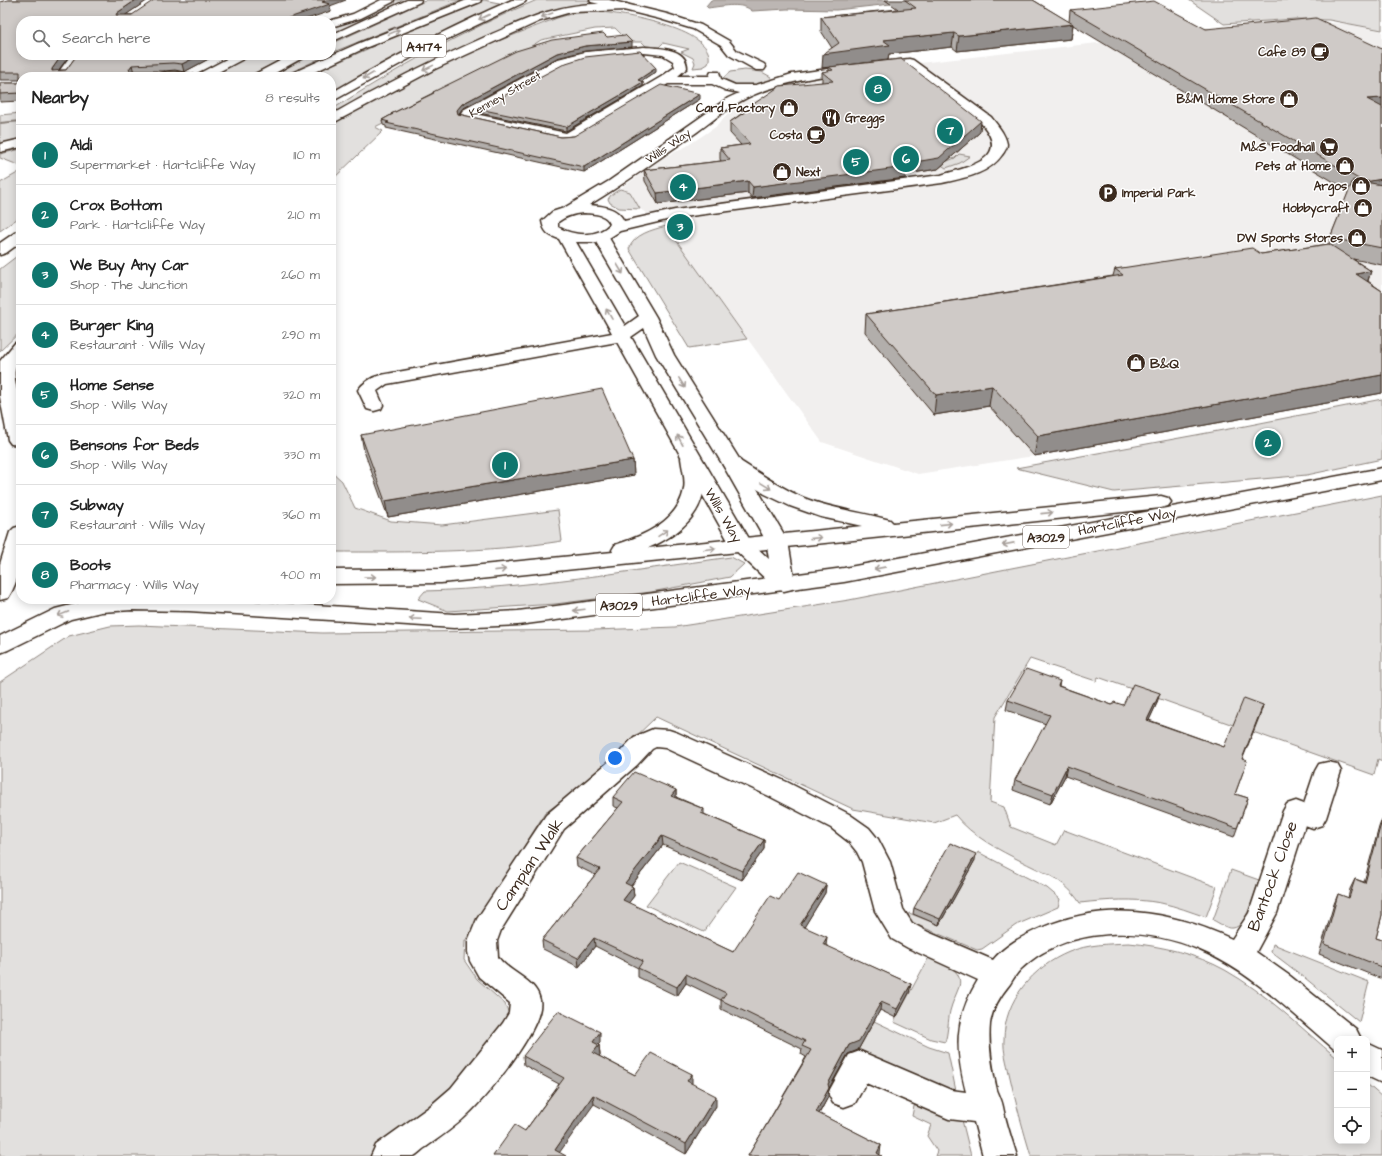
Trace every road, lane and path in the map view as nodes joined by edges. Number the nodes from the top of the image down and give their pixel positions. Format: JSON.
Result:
{"nodes":[{"id":1,"x":389,"y":0,"type":"edge"},
{"id":2,"x":416,"y":0,"type":"edge"},
{"id":3,"x":476,"y":0,"type":"edge"},
{"id":4,"x":521,"y":0,"type":"edge"},
{"id":5,"x":595,"y":0,"type":"edge"},
{"id":6,"x":612,"y":0,"type":"edge"},
{"id":7,"x":627,"y":7,"type":"junction"},
{"id":8,"x":336,"y":22,"type":"edge"},
{"id":9,"x":336,"y":37,"type":"edge"},
{"id":10,"x":336,"y":58,"type":"edge"},
{"id":11,"x":73,"y":60,"type":"edge"},
{"id":12,"x":233,"y":60,"type":"edge"},
{"id":13,"x":291,"y":60,"type":"edge"},
{"id":14,"x":332,"y":60,"type":"edge"},
{"id":15,"x":725,"y":68,"type":"junction"},
{"id":16,"x":65,"y":72,"type":"edge"},
{"id":17,"x":210,"y":72,"type":"edge"},
{"id":18,"x":268,"y":72,"type":"edge"},
{"id":19,"x":305,"y":72,"type":"edge"},
{"id":20,"x":778,"y":75,"type":"junction"},
{"id":21,"x":669,"y":77,"type":"junction"},
{"id":22,"x":733,"y":94,"type":"junction"},
{"id":23,"x":336,"y":95,"type":"edge"},
{"id":24,"x":336,"y":117,"type":"edge"},
{"id":25,"x":16,"y":144,"type":"edge"},
{"id":26,"x":0,"y":148,"type":"edge"},
{"id":27,"x":604,"y":191,"type":"junction"},
{"id":28,"x":570,"y":210,"type":"junction"},
{"id":29,"x":604,"y":211,"type":"junction"},
{"id":30,"x":676,"y":214,"type":"junction"},
{"id":31,"x":617,"y":227,"type":"junction"},
{"id":32,"x":565,"y":236,"type":"junction"},
{"id":33,"x":600,"y":236,"type":"junction"},
{"id":34,"x":16,"y":239,"type":"edge"},
{"id":35,"x":16,"y":248,"type":"edge"},
{"id":36,"x":0,"y":250,"type":"edge"},
{"id":37,"x":0,"y":259,"type":"edge"},
{"id":38,"x":648,"y":317,"type":"junction"},
{"id":39,"x":622,"y":336,"type":"junction"},
{"id":40,"x":16,"y":352,"type":"edge"},
{"id":41,"x":374,"y":405,"type":"dead end"},
{"id":42,"x":0,"y":426,"type":"edge"},
{"id":43,"x":16,"y":428,"type":"edge"},
{"id":44,"x":16,"y":439,"type":"edge"},
{"id":45,"x":691,"y":458,"type":"junction"},
{"id":46,"x":734,"y":465,"type":"junction"},
{"id":47,"x":1382,"y":474,"type":"edge"},
{"id":48,"x":1307,"y":487,"type":"junction"},
{"id":49,"x":908,"y":528,"type":"junction"},
{"id":50,"x":777,"y":541,"type":"junction"},
{"id":51,"x":742,"y":546,"type":"junction"},
{"id":52,"x":16,"y":548,"type":"edge"},
{"id":53,"x":588,"y":561,"type":"junction"},
{"id":54,"x":336,"y":577,"type":"edge"},
{"id":55,"x":784,"y":584,"type":"junction"},
{"id":56,"x":0,"y":592,"type":"edge"},
{"id":57,"x":116,"y":604,"type":"edge"},
{"id":58,"x":189,"y":604,"type":"edge"},
{"id":59,"x":0,"y":645,"type":"edge"},
{"id":60,"x":1328,"y":771,"type":"dead end"},
{"id":61,"x":1237,"y":956,"type":"junction"},
{"id":62,"x":998,"y":976,"type":"junction"},
{"id":63,"x":1341,"y":1036,"type":"edge"},
{"id":64,"x":1370,"y":1059,"type":"edge"},
{"id":65,"x":1382,"y":1069,"type":"edge"},
{"id":66,"x":844,"y":1093,"type":"dead end"},
{"id":67,"x":986,"y":1107,"type":"junction"},
{"id":68,"x":388,"y":1156,"type":"edge"},
{"id":69,"x":1000,"y":1156,"type":"edge"}],
"edges":[{"from":1,"to":8,"type":"main road"},
{"from":2,"to":9,"type":"main road"},
{"from":10,"to":3,"type":"main road","number":"A4174","one_way":true},
{"from":4,"to":23,"type":"main road","number":"A4174","one_way":true},
{"from":5,"to":7,"type":"main road"},
{"from":6,"to":7,"type":"main road"},
{"from":7,"to":15,"type":"main road"},
{"from":7,"to":24,"type":"main road","one_way":true},
{"from":11,"to":16,"type":"main road"},
{"from":12,"to":17,"type":"main road"},
{"from":13,"to":18,"type":"main road"},
{"from":19,"to":14,"type":"main road","number":"A4174","one_way":true},
{"from":15,"to":20,"type":"main road"},
{"from":15,"to":21,"type":"main road"},
{"from":15,"to":22,"type":"main road"},
{"from":20,"to":22,"type":"main road","name":"Wills Way"},
{"from":20,"to":30,"type":"main road","name":"Wills Way"},
{"from":21,"to":21,"type":"main road","name":"Kenney Street"},
{"from":22,"to":27,"type":"main road","name":"Wills Way"},
{"from":25,"to":26,"type":"main road"},
{"from":27,"to":28,"type":"main road","name":"Wills Way"},
{"from":27,"to":29,"type":"main road"},
{"from":28,"to":29,"type":"main road"},
{"from":28,"to":32,"type":"main road","name":"Wills Way"},
{"from":29,"to":30,"type":"main road"},
{"from":29,"to":31,"type":"main road"},
{"from":30,"to":31,"type":"main road"},
{"from":31,"to":33,"type":"main road"},
{"from":32,"to":33,"type":"main road"},
{"from":39,"to":32,"type":"main road","name":"Wills Way","one_way":true},
{"from":33,"to":38,"type":"main road","one_way":true},
{"from":34,"to":36,"type":"main road"},
{"from":35,"to":37,"type":"main road"},
{"from":38,"to":39,"type":"main road"},
{"from":38,"to":46,"type":"main road","one_way":true},
{"from":39,"to":41,"type":"main road"},
{"from":45,"to":39,"type":"main road","name":"Wills Way","one_way":true},
{"from":40,"to":43,"type":"main road"},
{"from":42,"to":44,"type":"main road"},
{"from":45,"to":51,"type":"main road","name":"Wills Way"},
{"from":53,"to":45,"type":"main road","one_way":true},
{"from":46,"to":49,"type":"main road","one_way":true},
{"from":46,"to":50,"type":"main road"},
{"from":47,"to":48,"type":"main road","name":"Hartcliffe Way","number":"A3029"},
{"from":49,"to":48,"type":"main road","name":"Hartcliffe Way","number":"A3029","one_way":true},
{"from":48,"to":55,"type":"main road","name":"Hartcliffe Way","number":"A3029","one_way":true},
{"from":50,"to":49,"type":"main road","name":"Hartcliffe Way","number":"A3029","one_way":true},
{"from":50,"to":51,"type":"main road","name":"Hartcliffe Way"},
{"from":50,"to":55,"type":"main road"},
{"from":53,"to":51,"type":"main road","name":"Hartcliffe Way","one_way":true},
{"from":51,"to":55,"type":"main road","name":"Wills Way"},
{"from":52,"to":56,"type":"main road"},
{"from":54,"to":53,"type":"main road","name":"Hartcliffe Way","one_way":true},
{"from":55,"to":58,"type":"main road","name":"Hartcliffe Way","number":"A3029","one_way":true},
{"from":57,"to":59,"type":"main road","name":"Hartcliffe Way","number":"A3029","one_way":true},
{"from":60,"to":61,"type":"main road","name":"Bantock Close"},
{"from":61,"to":62,"type":"main road"},
{"from":61,"to":63,"type":"main road"},
{"from":62,"to":67,"type":"main road"},
{"from":62,"to":68,"type":"main road","name":"Campian Walk"},
{"from":64,"to":65,"type":"main road"},
{"from":66,"to":67,"type":"main road"},
{"from":67,"to":69,"type":"main road"}]}
